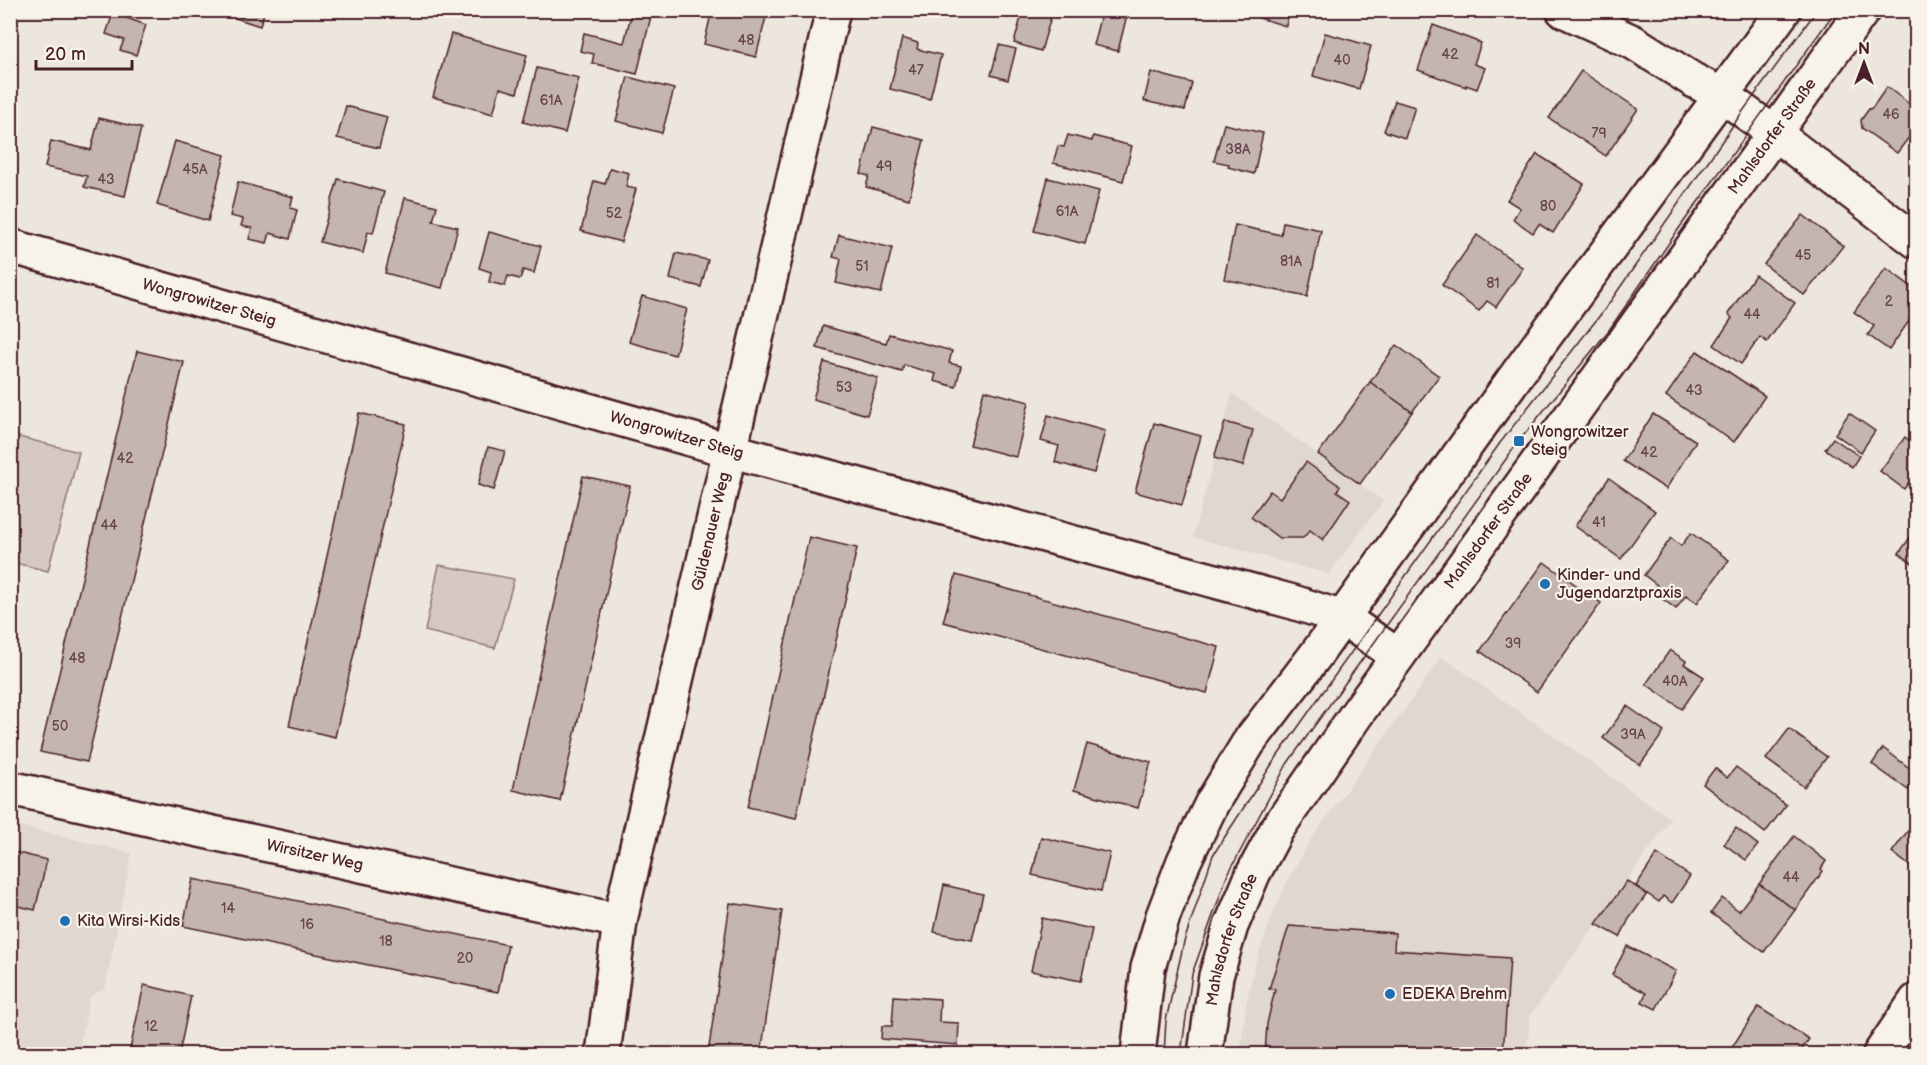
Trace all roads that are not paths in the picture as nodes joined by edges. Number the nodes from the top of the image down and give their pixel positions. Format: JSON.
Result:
{"nodes":[{"id":1,"x":833,"y":10,"type":"edge"},
{"id":2,"x":1563,"y":10,"type":"edge"},
{"id":3,"x":1784,"y":10,"type":"edge"},
{"id":4,"x":1863,"y":10,"type":"edge"},
{"id":5,"x":1722,"y":95,"type":"junction"},
{"id":6,"x":1774,"y":133,"type":"junction"},
{"id":7,"x":1917,"y":241,"type":"edge"},
{"id":8,"x":10,"y":246,"type":"edge"},
{"id":9,"x":729,"y":450,"type":"junction"},
{"id":10,"x":1343,"y":618,"type":"junction"},
{"id":11,"x":1398,"y":656,"type":"junction"},
{"id":12,"x":10,"y":788,"type":"edge"},
{"id":13,"x":620,"y":921,"type":"junction"},
{"id":14,"x":1917,"y":1001,"type":"edge"},
{"id":15,"x":603,"y":1054,"type":"edge"},
{"id":16,"x":1138,"y":1054,"type":"edge"},
{"id":17,"x":1205,"y":1054,"type":"edge"},
{"id":18,"x":1880,"y":1054,"type":"edge"}],
"edges":[{"from":1,"to":9,"type":"street","name":"Güldenauer Weg"},
{"from":2,"to":5,"type":"street"},
{"from":3,"to":5,"type":"street"},
{"from":4,"to":6,"type":"street","name":"Mahlsdorfer Straße"},
{"from":5,"to":6,"type":"street"},
{"from":5,"to":10,"type":"street"},
{"from":6,"to":7,"type":"street"},
{"from":6,"to":11,"type":"street","name":"Mahlsdorfer Straße"},
{"from":8,"to":9,"type":"street","name":"Wongrowitzer Steig"},
{"from":9,"to":10,"type":"street","name":"Wongrowitzer Steig"},
{"from":9,"to":13,"type":"street","name":"Güldenauer Weg"},
{"from":10,"to":11,"type":"street","name":"Wongrowitzer Steig"},
{"from":10,"to":16,"type":"street"},
{"from":11,"to":17,"type":"street","name":"Mahlsdorfer Straße"},
{"from":12,"to":13,"type":"street","name":"Wirsitzer Weg"},
{"from":13,"to":15,"type":"street","name":"Güldenauer Weg"},
{"from":14,"to":18,"type":"street"}]}
